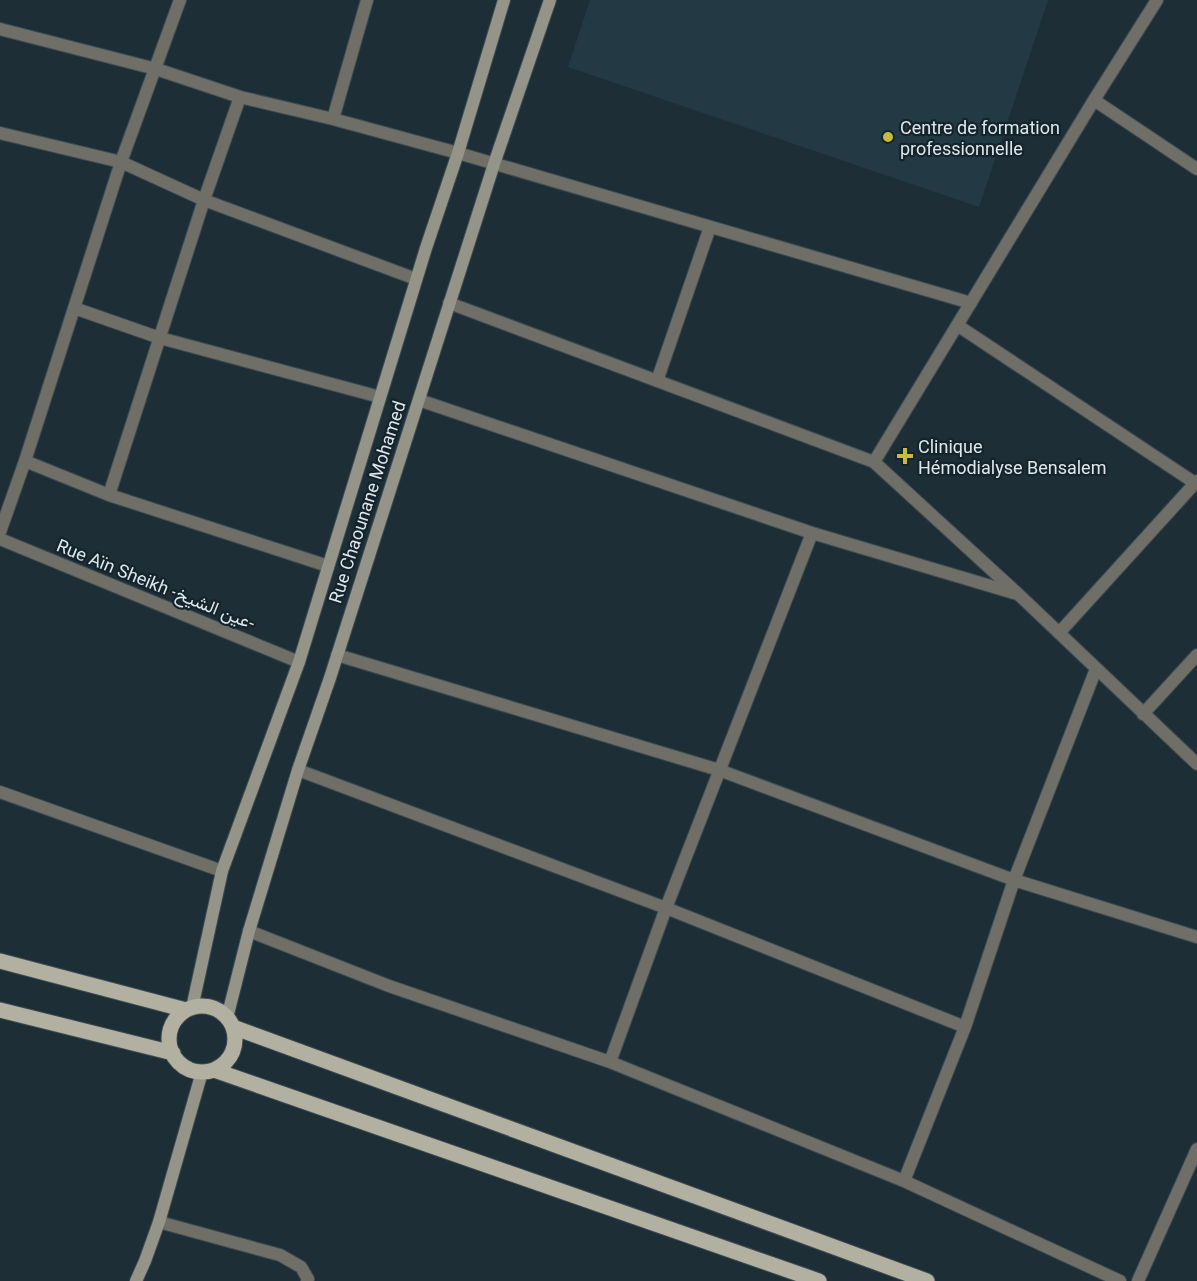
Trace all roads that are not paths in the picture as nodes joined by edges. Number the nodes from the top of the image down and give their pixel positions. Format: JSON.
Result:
{"nodes":[{"id":1,"x":180,"y":0,"type":"edge"},
{"id":2,"x":368,"y":0,"type":"edge"},
{"id":3,"x":504,"y":0,"type":"edge"},
{"id":4,"x":550,"y":0,"type":"edge"},
{"id":5,"x":1157,"y":0,"type":"edge"},
{"id":6,"x":0,"y":29,"type":"edge"},
{"id":7,"x":156,"y":69,"type":"junction"},
{"id":8,"x":240,"y":97,"type":"junction"},
{"id":9,"x":1094,"y":100,"type":"junction"},
{"id":10,"x":333,"y":119,"type":"junction"},
{"id":11,"x":0,"y":133,"type":"edge"},
{"id":12,"x":458,"y":153,"type":"junction"},
{"id":13,"x":121,"y":162,"type":"junction"},
{"id":14,"x":494,"y":164,"type":"junction"},
{"id":15,"x":1197,"y":169,"type":"edge"},
{"id":16,"x":204,"y":200,"type":"junction"},
{"id":17,"x":710,"y":227,"type":"junction"},
{"id":18,"x":417,"y":279,"type":"junction"},
{"id":19,"x":449,"y":303,"type":"junction"},
{"id":20,"x":971,"y":303,"type":"junction"},
{"id":21,"x":74,"y":308,"type":"junction"},
{"id":22,"x":957,"y":325,"type":"junction"},
{"id":23,"x":160,"y":338,"type":"junction"},
{"id":24,"x":657,"y":381,"type":"junction"},
{"id":25,"x":380,"y":397,"type":"junction"},
{"id":26,"x":419,"y":400,"type":"junction"},
{"id":27,"x":25,"y":461,"type":"junction"},
{"id":28,"x":874,"y":462,"type":"junction"},
{"id":29,"x":1196,"y":482,"type":"edge"},
{"id":30,"x":109,"y":495,"type":"junction"},
{"id":31,"x":0,"y":531,"type":"edge"},
{"id":32,"x":812,"y":533,"type":"junction"},
{"id":33,"x":0,"y":539,"type":"edge"},
{"id":34,"x":328,"y":566,"type":"junction"},
{"id":35,"x":1018,"y":594,"type":"junction"},
{"id":36,"x":1059,"y":633,"type":"junction"},
{"id":37,"x":337,"y":655,"type":"junction"},
{"id":38,"x":1197,"y":655,"type":"edge"},
{"id":39,"x":299,"y":662,"type":"junction"},
{"id":40,"x":1096,"y":669,"type":"junction"},
{"id":41,"x":1143,"y":714,"type":"junction"},
{"id":42,"x":1197,"y":764,"type":"edge"},
{"id":43,"x":298,"y":770,"type":"junction"},
{"id":44,"x":719,"y":770,"type":"junction"},
{"id":45,"x":0,"y":792,"type":"edge"},
{"id":46,"x":222,"y":871,"type":"junction"},
{"id":47,"x":1014,"y":880,"type":"junction"},
{"id":48,"x":666,"y":908,"type":"junction"},
{"id":49,"x":249,"y":931,"type":"junction"},
{"id":50,"x":1197,"y":937,"type":"edge"},
{"id":51,"x":0,"y":961,"type":"edge"},
{"id":52,"x":189,"y":1009,"type":"junction"},
{"id":53,"x":0,"y":1010,"type":"edge"},
{"id":54,"x":230,"y":1022,"type":"junction"},
{"id":55,"x":965,"y":1027,"type":"junction"},
{"id":56,"x":173,"y":1053,"type":"junction"},
{"id":57,"x":610,"y":1062,"type":"junction"},
{"id":58,"x":208,"y":1071,"type":"junction"},
{"id":59,"x":1197,"y":1149,"type":"edge"},
{"id":60,"x":904,"y":1181,"type":"junction"},
{"id":61,"x":159,"y":1222,"type":"junction"},
{"id":62,"x":136,"y":1281,"type":"edge"},
{"id":63,"x":307,"y":1281,"type":"edge"},
{"id":64,"x":819,"y":1281,"type":"edge"},
{"id":65,"x":927,"y":1281,"type":"edge"},
{"id":66,"x":1120,"y":1281,"type":"edge"},
{"id":67,"x":1138,"y":1281,"type":"edge"}],
"edges":[{"from":1,"to":7,"type":"street"},
{"from":2,"to":10,"type":"street"},
{"from":3,"to":12,"type":"street","name":"Rue Chaounane Mohamed"},
{"from":4,"to":14,"type":"street","name":"Rue Chaounane Mohamed"},
{"from":5,"to":9,"type":"street"},
{"from":6,"to":7,"type":"street"},
{"from":7,"to":8,"type":"street"},
{"from":7,"to":13,"type":"street"},
{"from":8,"to":10,"type":"street"},
{"from":8,"to":16,"type":"street"},
{"from":9,"to":15,"type":"street"},
{"from":9,"to":20,"type":"street"},
{"from":10,"to":12,"type":"street"},
{"from":11,"to":13,"type":"street"},
{"from":12,"to":14,"type":"street"},
{"from":12,"to":18,"type":"street","name":"Rue Chaounane Mohamed"},
{"from":13,"to":16,"type":"street"},
{"from":13,"to":21,"type":"street"},
{"from":14,"to":17,"type":"street"},
{"from":14,"to":19,"type":"street","name":"Rue Chaounane Mohamed"},
{"from":16,"to":18,"type":"street"},
{"from":16,"to":23,"type":"street"},
{"from":17,"to":20,"type":"street"},
{"from":17,"to":24,"type":"street"},
{"from":18,"to":25,"type":"street","name":"Rue Chaounane Mohamed"},
{"from":19,"to":24,"type":"street"},
{"from":19,"to":26,"type":"street","name":"Rue Chaounane Mohamed"},
{"from":20,"to":22,"type":"street"},
{"from":21,"to":23,"type":"street"},
{"from":21,"to":27,"type":"street"},
{"from":22,"to":28,"type":"street"},
{"from":22,"to":29,"type":"street"},
{"from":23,"to":25,"type":"street"},
{"from":23,"to":30,"type":"street"},
{"from":24,"to":28,"type":"street"},
{"from":25,"to":34,"type":"street","name":"Rue Chaounane Mohamed"},
{"from":26,"to":32,"type":"street"},
{"from":26,"to":37,"type":"street","name":"Rue Chaounane Mohamed"},
{"from":27,"to":30,"type":"street"},
{"from":27,"to":31,"type":"street"},
{"from":28,"to":35,"type":"street"},
{"from":29,"to":36,"type":"street"},
{"from":30,"to":34,"type":"street"},
{"from":32,"to":35,"type":"street"},
{"from":32,"to":44,"type":"street"},
{"from":33,"to":39,"type":"street","name":"Rue Aïn Sheikh -عين الشيخ-"},
{"from":34,"to":39,"type":"street","name":"Rue Chaounane Mohamed"},
{"from":35,"to":36,"type":"street"},
{"from":36,"to":40,"type":"street"},
{"from":37,"to":43,"type":"street","name":"Rue Chaounane Mohamed"},
{"from":37,"to":44,"type":"street"},
{"from":38,"to":41,"type":"street"},
{"from":39,"to":46,"type":"street","name":"Rue Chaounane Mohamed"},
{"from":40,"to":41,"type":"street"},
{"from":40,"to":47,"type":"street"},
{"from":41,"to":42,"type":"street"},
{"from":43,"to":48,"type":"street"},
{"from":43,"to":49,"type":"street","name":"Rue Chaounane Mohamed"},
{"from":44,"to":47,"type":"street"},
{"from":44,"to":48,"type":"street"},
{"from":45,"to":46,"type":"street"},
{"from":46,"to":52,"type":"street","name":"Rue Chaounane Mohamed"},
{"from":47,"to":50,"type":"street"},
{"from":47,"to":55,"type":"street"},
{"from":48,"to":55,"type":"street"},
{"from":48,"to":57,"type":"street"},
{"from":49,"to":54,"type":"street","name":"Rue Chaounane Mohamed"},
{"from":49,"to":57,"type":"street"},
{"from":51,"to":52,"type":"main road"},
{"from":52,"to":54,"type":"main road"},
{"from":52,"to":56,"type":"main road"},
{"from":53,"to":56,"type":"main road"},
{"from":54,"to":58,"type":"main road"},
{"from":54,"to":65,"type":"main road"},
{"from":55,"to":60,"type":"street"},
{"from":56,"to":58,"type":"main road"},
{"from":57,"to":60,"type":"street"},
{"from":58,"to":61,"type":"street"},
{"from":58,"to":64,"type":"main road"},
{"from":59,"to":67,"type":"street"},
{"from":60,"to":66,"type":"street"},
{"from":61,"to":62,"type":"street"},
{"from":61,"to":63,"type":"street"}]}
